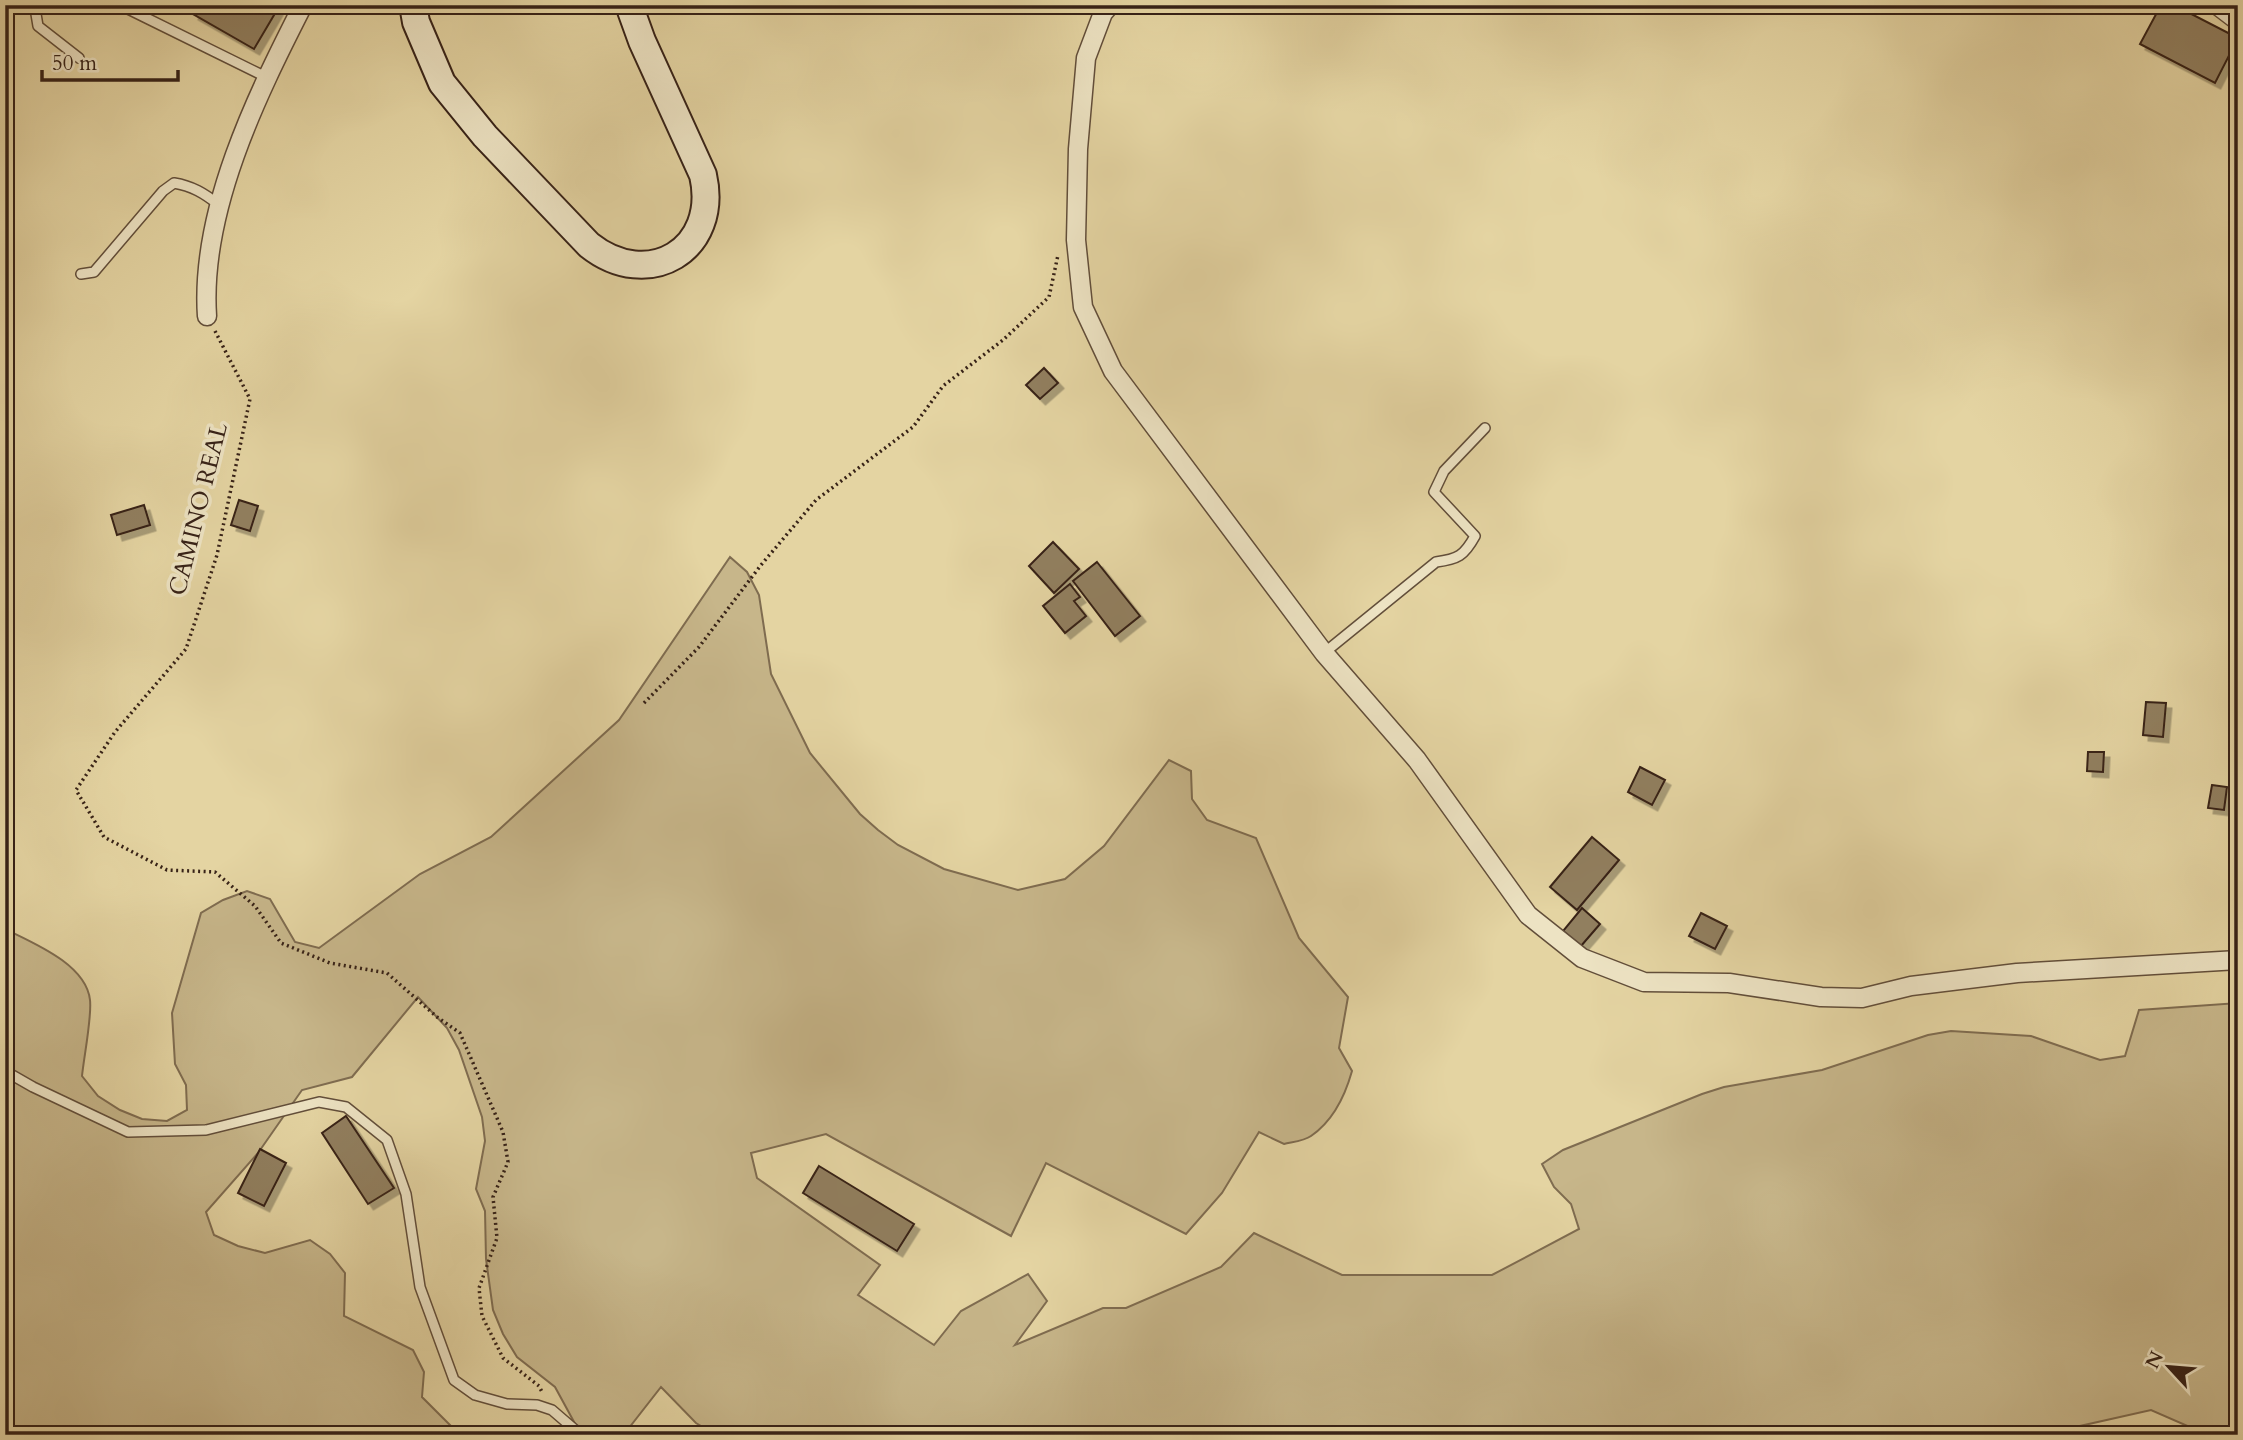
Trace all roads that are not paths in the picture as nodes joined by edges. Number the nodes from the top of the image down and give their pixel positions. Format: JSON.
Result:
{"nodes":[{"id":1,"x":39,"y":5,"type":"edge"},
{"id":2,"x":120,"y":5,"type":"edge"},
{"id":3,"x":303,"y":5,"type":"edge"},
{"id":4,"x":413,"y":5,"type":"edge"},
{"id":5,"x":629,"y":5,"type":"edge"},
{"id":6,"x":1110,"y":5,"type":"edge"},
{"id":7,"x":2217,"y":5,"type":"edge"},
{"id":8,"x":2238,"y":21,"type":"edge"},
{"id":9,"x":79,"y":58,"type":"dead end"},
{"id":10,"x":268,"y":78,"type":"junction"},
{"id":11,"x":219,"y":205,"type":"junction"},
{"id":12,"x":81,"y":274,"type":"dead end"},
{"id":13,"x":207,"y":316,"type":"road end"},
{"id":14,"x":1485,"y":428,"type":"dead end"},
{"id":15,"x":1324,"y":653,"type":"junction"},
{"id":16,"x":2238,"y":960,"type":"edge"},
{"id":17,"x":5,"y":1071,"type":"edge"},
{"id":18,"x":581,"y":1435,"type":"edge"}],
"edges":[{"from":1,"to":9,"type":"lane"},
{"from":2,"to":10,"type":"lane"},
{"from":3,"to":10,"type":"street"},
{"from":4,"to":5,"type":"main road"},
{"from":6,"to":15,"type":"street"},
{"from":7,"to":8,"type":"street"},
{"from":10,"to":11,"type":"street"},
{"from":11,"to":12,"type":"lane"},
{"from":11,"to":13,"type":"street"},
{"from":14,"to":15,"type":"lane"},
{"from":15,"to":16,"type":"street"},
{"from":17,"to":18,"type":"lane"}]}
